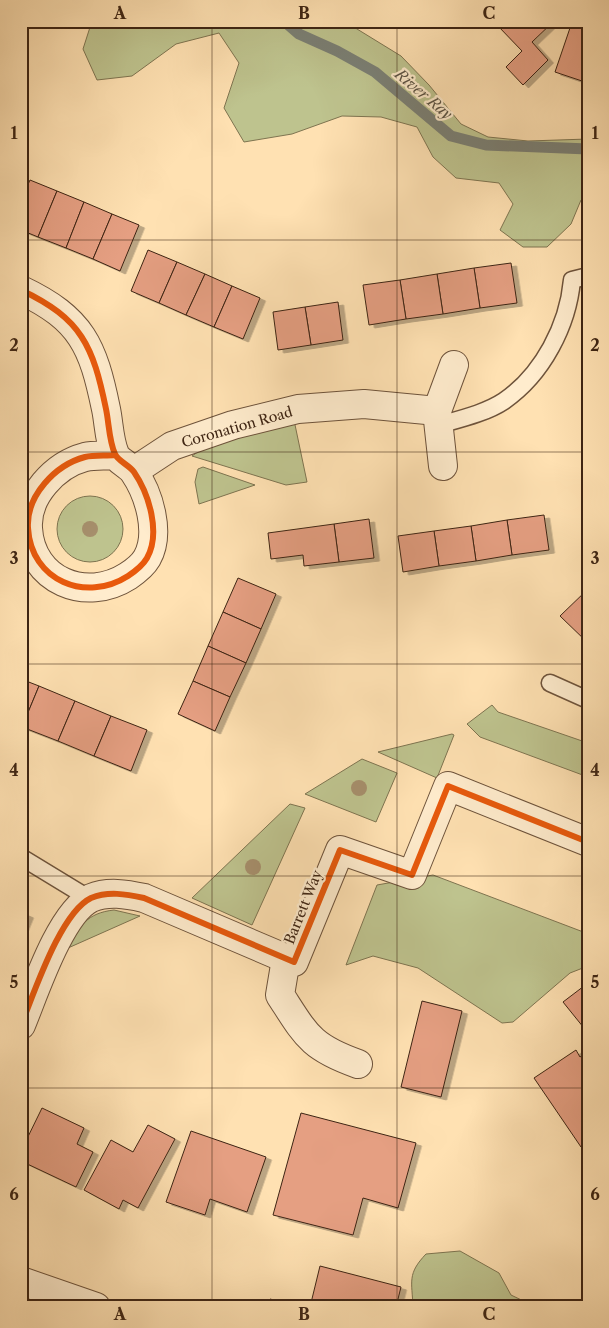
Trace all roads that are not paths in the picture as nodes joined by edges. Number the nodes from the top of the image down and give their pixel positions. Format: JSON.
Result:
{"nodes":[{"id":1,"x":588,"y":276,"type":"edge"},
{"id":2,"x":21,"y":290,"type":"edge"},
{"id":3,"x":454,"y":365,"type":"dead end"},
{"id":4,"x":438,"y":418,"type":"junction"},
{"id":5,"x":125,"y":463,"type":"junction"},
{"id":6,"x":443,"y":466,"type":"dead end"},
{"id":7,"x":550,"y":683,"type":"dead end"},
{"id":8,"x":588,"y":700,"type":"edge"},
{"id":9,"x":588,"y":842,"type":"edge"},
{"id":10,"x":21,"y":857,"type":"edge"},
{"id":11,"x":90,"y":899,"type":"junction"},
{"id":12,"x":286,"y":959,"type":"junction"},
{"id":13,"x":21,"y":1026,"type":"edge"},
{"id":14,"x":358,"y":1064,"type":"dead end"},
{"id":15,"x":21,"y":1281,"type":"edge"},
{"id":16,"x":96,"y":1307,"type":"edge"}],
"edges":[{"from":1,"to":4,"type":"lane"},
{"from":2,"to":5,"type":"street","name":"Coronation Road"},
{"from":3,"to":4,"type":"street"},
{"from":4,"to":5,"type":"street","name":"Coronation Road"},
{"from":4,"to":6,"type":"street"},
{"from":5,"to":5,"type":"street","name":"Coronation Road"},
{"from":7,"to":8,"type":"lane"},
{"from":9,"to":12,"type":"street","name":"Barrett Way"},
{"from":10,"to":11,"type":"lane"},
{"from":11,"to":12,"type":"street","name":"Barrett Way"},
{"from":11,"to":13,"type":"street"},
{"from":12,"to":14,"type":"street"},
{"from":15,"to":16,"type":"street"}]}
